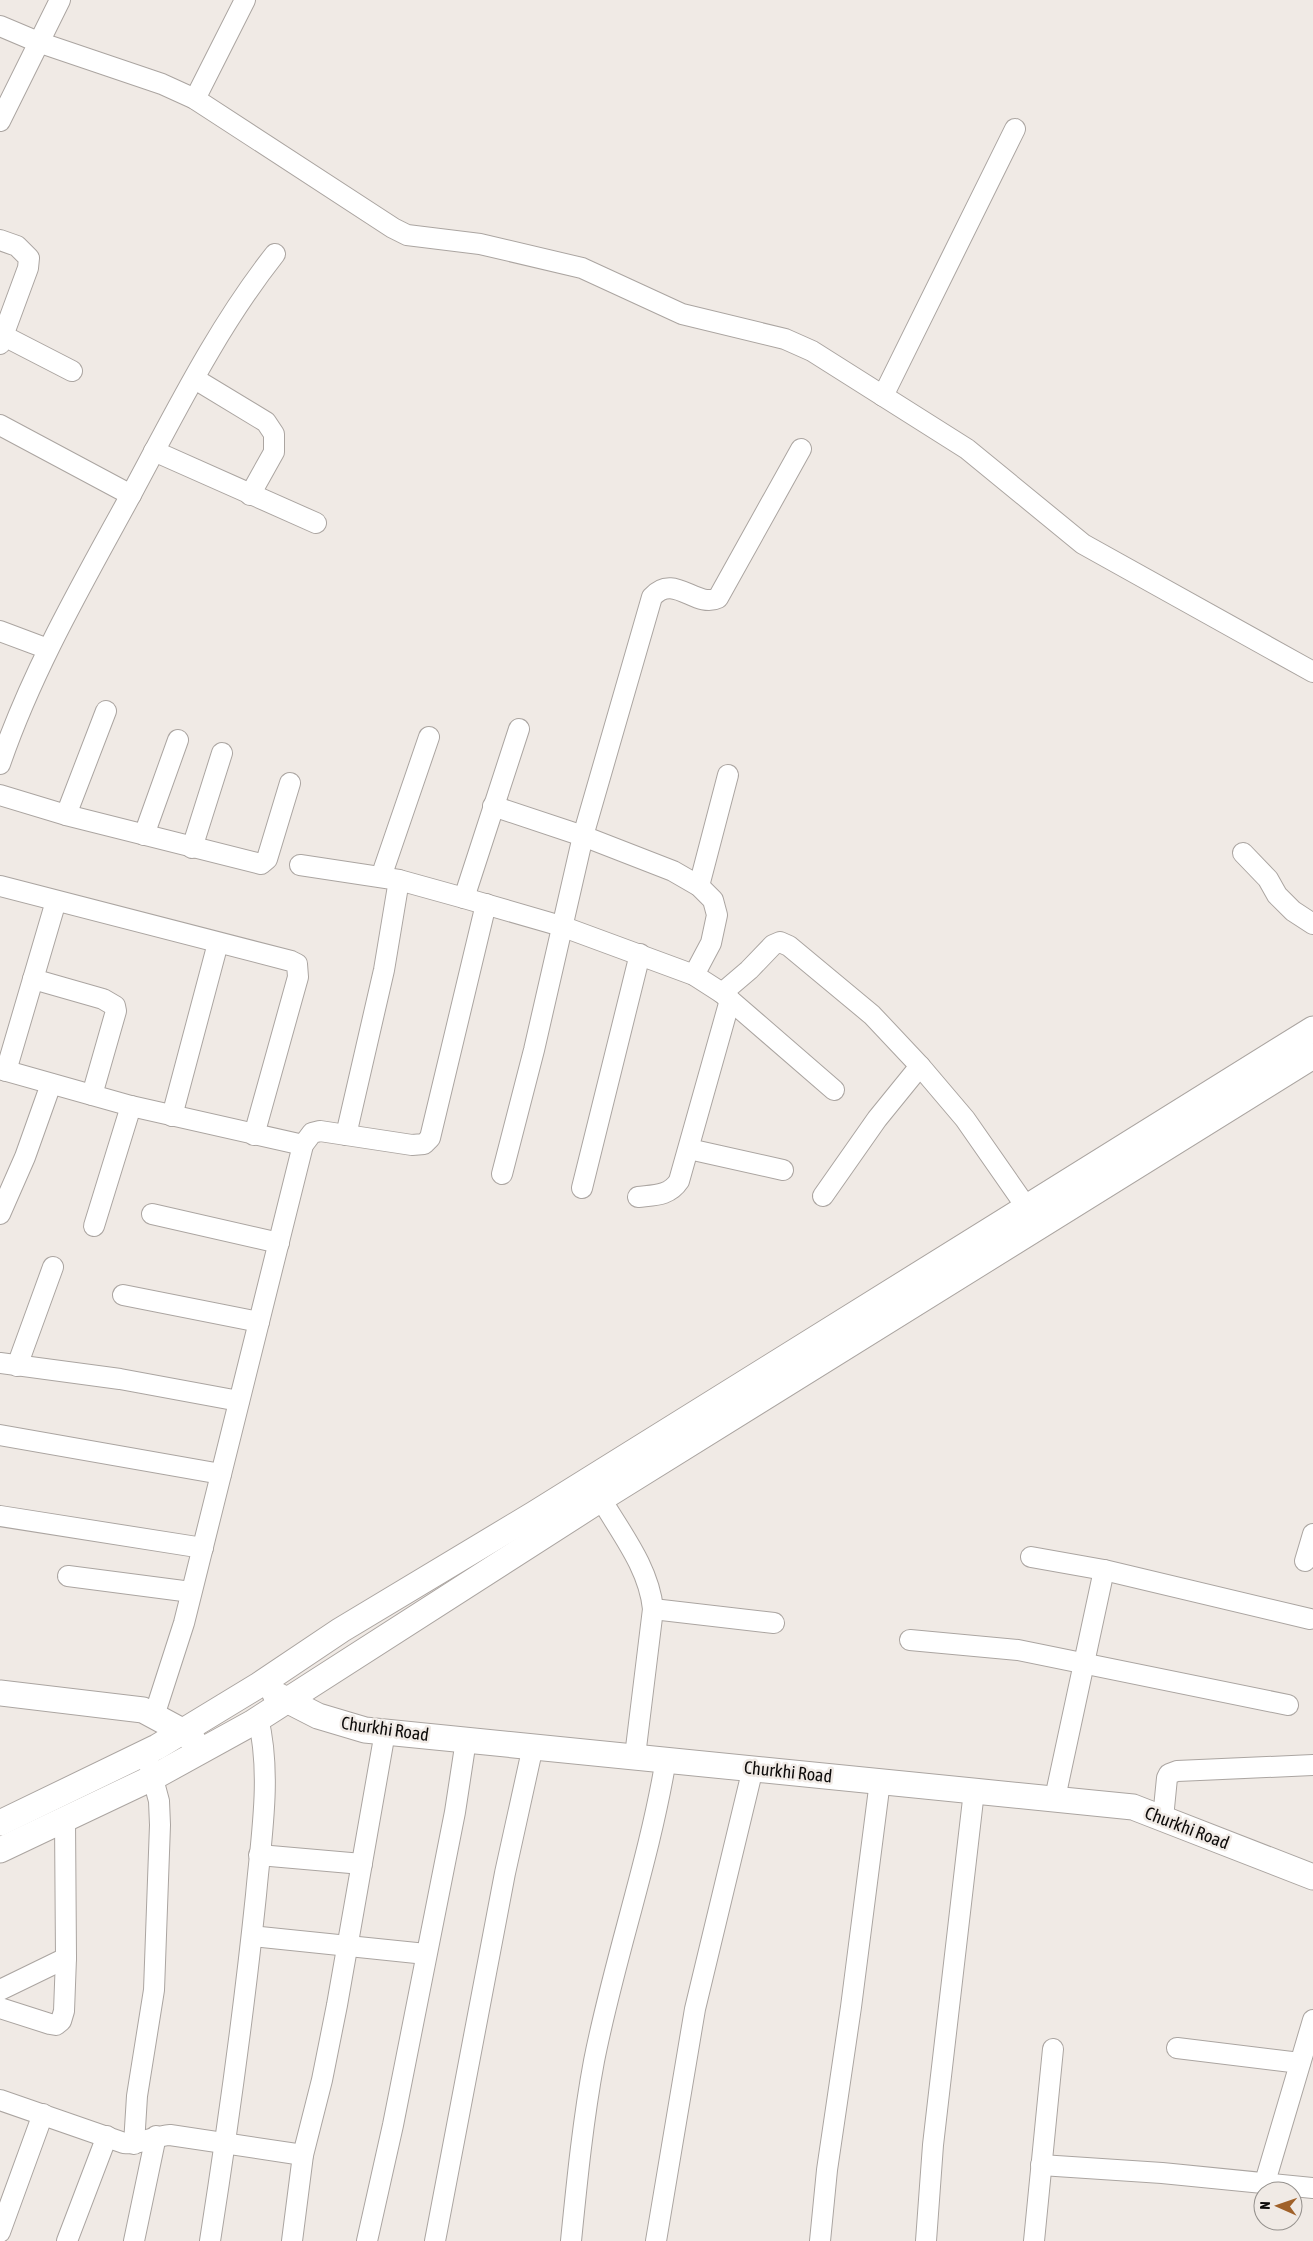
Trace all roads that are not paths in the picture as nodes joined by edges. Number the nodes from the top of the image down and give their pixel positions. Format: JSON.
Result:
{"nodes":[{"id":1,"x":60,"y":0,"type":"edge"},
{"id":2,"x":245,"y":0,"type":"edge"},
{"id":3,"x":0,"y":26,"type":"edge"},
{"id":4,"x":38,"y":42,"type":"junction"},
{"id":5,"x":196,"y":99,"type":"junction"},
{"id":6,"x":0,"y":121,"type":"edge"},
{"id":7,"x":1015,"y":129,"type":"dead end"},
{"id":8,"x":0,"y":240,"type":"edge"},
{"id":9,"x":275,"y":254,"type":"dead end"},
{"id":10,"x":1,"y":338,"type":"edge"},
{"id":11,"x":72,"y":370,"type":"dead end"},
{"id":12,"x":195,"y":378,"type":"junction"},
{"id":13,"x":882,"y":396,"type":"junction"},
{"id":14,"x":0,"y":425,"type":"edge"},
{"id":15,"x":801,"y":449,"type":"dead end"},
{"id":16,"x":154,"y":452,"type":"junction"},
{"id":17,"x":131,"y":494,"type":"junction"},
{"id":18,"x":250,"y":495,"type":"junction"},
{"id":19,"x":316,"y":523,"type":"dead end"},
{"id":20,"x":0,"y":631,"type":"edge"},
{"id":21,"x":48,"y":649,"type":"junction"},
{"id":22,"x":1313,"y":672,"type":"edge"},
{"id":23,"x":9,"y":711,"type":"edge"},
{"id":24,"x":106,"y":711,"type":"dead end"},
{"id":25,"x":519,"y":730,"type":"dead end"},
{"id":26,"x":429,"y":737,"type":"dead end"},
{"id":27,"x":178,"y":740,"type":"dead end"},
{"id":28,"x":222,"y":753,"type":"dead end"},
{"id":29,"x":1,"y":758,"type":"edge"},
{"id":30,"x":728,"y":775,"type":"dead end"},
{"id":31,"x":290,"y":782,"type":"dead end"},
{"id":32,"x":0,"y":794,"type":"edge"},
{"id":33,"x":493,"y":806,"type":"junction"},
{"id":34,"x":66,"y":815,"type":"junction"},
{"id":35,"x":144,"y":836,"type":"junction"},
{"id":36,"x":583,"y":836,"type":"junction"},
{"id":37,"x":192,"y":848,"type":"junction"},
{"id":38,"x":1243,"y":853,"type":"dead end"},
{"id":39,"x":300,"y":865,"type":"dead end"},
{"id":40,"x":390,"y":878,"type":"junction"},
{"id":41,"x":0,"y":886,"type":"edge"},
{"id":42,"x":699,"y":886,"type":"junction"},
{"id":43,"x":464,"y":898,"type":"junction"},
{"id":44,"x":56,"y":900,"type":"junction"},
{"id":45,"x":486,"y":904,"type":"junction"},
{"id":46,"x":1313,"y":924,"type":"edge"},
{"id":47,"x":562,"y":926,"type":"junction"},
{"id":48,"x":218,"y":943,"type":"junction"},
{"id":49,"x":640,"y":954,"type":"junction"},
{"id":50,"x":694,"y":975,"type":"junction"},
{"id":51,"x":33,"y":979,"type":"junction"},
{"id":52,"x":726,"y":996,"type":"junction"},
{"id":53,"x":1313,"y":1029,"type":"edge"},
{"id":54,"x":1313,"y":1056,"type":"edge"},
{"id":55,"x":920,"y":1066,"type":"junction"},
{"id":56,"x":3,"y":1070,"type":"edge"},
{"id":57,"x":51,"y":1084,"type":"junction"},
{"id":58,"x":834,"y":1090,"type":"dead end"},
{"id":59,"x":92,"y":1095,"type":"junction"},
{"id":60,"x":131,"y":1106,"type":"junction"},
{"id":61,"x":172,"y":1116,"type":"junction"},
{"id":62,"x":254,"y":1135,"type":"junction"},
{"id":63,"x":346,"y":1135,"type":"junction"},
{"id":64,"x":303,"y":1145,"type":"junction"},
{"id":65,"x":689,"y":1149,"type":"junction"},
{"id":66,"x":783,"y":1170,"type":"dead end"},
{"id":67,"x":502,"y":1174,"type":"dead end"},
{"id":68,"x":582,"y":1188,"type":"dead end"},
{"id":69,"x":638,"y":1196,"type":"dead end"},
{"id":70,"x":824,"y":1196,"type":"dead end"},
{"id":71,"x":1028,"y":1208,"type":"junction"},
{"id":72,"x":0,"y":1214,"type":"edge"},
{"id":73,"x":152,"y":1214,"type":"dead end"},
{"id":74,"x":94,"y":1226,"type":"dead end"},
{"id":75,"x":279,"y":1243,"type":"junction"},
{"id":76,"x":53,"y":1267,"type":"dead end"},
{"id":77,"x":122,"y":1295,"type":"dead end"},
{"id":78,"x":259,"y":1322,"type":"junction"},
{"id":79,"x":8,"y":1365,"type":"edge"},
{"id":80,"x":239,"y":1401,"type":"junction"},
{"id":81,"x":0,"y":1435,"type":"edge"},
{"id":82,"x":221,"y":1474,"type":"junction"},
{"id":83,"x":601,"y":1498,"type":"junction"},
{"id":84,"x":0,"y":1516,"type":"edge"},
{"id":85,"x":1313,"y":1534,"type":"edge"},
{"id":86,"x":202,"y":1548,"type":"junction"},
{"id":87,"x":1031,"y":1558,"type":"dead end"},
{"id":88,"x":1305,"y":1561,"type":"dead end"},
{"id":89,"x":1104,"y":1570,"type":"junction"},
{"id":90,"x":68,"y":1576,"type":"dead end"},
{"id":91,"x":191,"y":1592,"type":"junction"},
{"id":92,"x":653,"y":1609,"type":"junction"},
{"id":93,"x":1310,"y":1619,"type":"dead end"},
{"id":94,"x":774,"y":1623,"type":"dead end"},
{"id":95,"x":910,"y":1640,"type":"dead end"},
{"id":96,"x":1084,"y":1663,"type":"junction"},
{"id":97,"x":260,"y":1685,"type":"junction"},
{"id":98,"x":0,"y":1693,"type":"edge"},
{"id":99,"x":286,"y":1702,"type":"junction"},
{"id":100,"x":1288,"y":1705,"type":"dead end"},
{"id":101,"x":154,"y":1716,"type":"junction"},
{"id":102,"x":258,"y":1718,"type":"junction"},
{"id":103,"x":182,"y":1731,"type":"junction"},
{"id":104,"x":385,"y":1732,"type":"junction"},
{"id":105,"x":466,"y":1740,"type":"junction"},
{"id":106,"x":533,"y":1746,"type":"junction"},
{"id":107,"x":204,"y":1750,"type":"junction"},
{"id":108,"x":145,"y":1753,"type":"junction"},
{"id":109,"x":635,"y":1756,"type":"junction"},
{"id":110,"x":666,"y":1759,"type":"junction"},
{"id":111,"x":1313,"y":1765,"type":"edge"},
{"id":112,"x":753,"y":1768,"type":"junction"},
{"id":113,"x":154,"y":1778,"type":"junction"},
{"id":114,"x":880,"y":1781,"type":"junction"},
{"id":115,"x":974,"y":1791,"type":"junction"},
{"id":116,"x":1054,"y":1798,"type":"junction"},
{"id":117,"x":1163,"y":1818,"type":"junction"},
{"id":118,"x":65,"y":1820,"type":"junction"},
{"id":119,"x":0,"y":1823,"type":"edge"},
{"id":120,"x":0,"y":1850,"type":"edge"},
{"id":121,"x":259,"y":1855,"type":"junction"},
{"id":122,"x":362,"y":1864,"type":"junction"},
{"id":123,"x":1313,"y":1877,"type":"edge"},
{"id":124,"x":252,"y":1936,"type":"junction"},
{"id":125,"x":346,"y":1945,"type":"junction"},
{"id":126,"x":426,"y":1954,"type":"junction"},
{"id":127,"x":66,"y":1958,"type":"junction"},
{"id":128,"x":0,"y":1990,"type":"edge"},
{"id":129,"x":0,"y":2008,"type":"edge"},
{"id":130,"x":1313,"y":2020,"type":"edge"},
{"id":131,"x":1177,"y":2048,"type":"dead end"},
{"id":132,"x":1053,"y":2049,"type":"dead end"},
{"id":133,"x":1300,"y":2063,"type":"junction"},
{"id":134,"x":0,"y":2100,"type":"edge"},
{"id":135,"x":43,"y":2114,"type":"junction"},
{"id":136,"x":107,"y":2136,"type":"junction"},
{"id":137,"x":156,"y":2136,"type":"junction"},
{"id":138,"x":226,"y":2141,"type":"junction"},
{"id":139,"x":134,"y":2144,"type":"junction"},
{"id":140,"x":303,"y":2155,"type":"junction"},
{"id":141,"x":1041,"y":2166,"type":"junction"},
{"id":142,"x":1253,"y":2181,"type":"edge"},
{"id":143,"x":1265,"y":2181,"type":"edge"},
{"id":144,"x":0,"y":2232,"type":"edge"},
{"id":145,"x":67,"y":2241,"type":"edge"},
{"id":146,"x":134,"y":2241,"type":"edge"},
{"id":147,"x":210,"y":2241,"type":"edge"},
{"id":148,"x":292,"y":2241,"type":"edge"},
{"id":149,"x":367,"y":2241,"type":"edge"},
{"id":150,"x":435,"y":2241,"type":"edge"},
{"id":151,"x":571,"y":2241,"type":"edge"},
{"id":152,"x":656,"y":2241,"type":"edge"},
{"id":153,"x":820,"y":2241,"type":"edge"},
{"id":154,"x":926,"y":2241,"type":"edge"},
{"id":155,"x":1034,"y":2241,"type":"edge"}],
"edges":[{"from":1,"to":4,"type":"street"},
{"from":2,"to":5,"type":"street"},
{"from":3,"to":4,"type":"street"},
{"from":4,"to":5,"type":"street"},
{"from":4,"to":6,"type":"street"},
{"from":5,"to":13,"type":"street"},
{"from":7,"to":13,"type":"street"},
{"from":8,"to":10,"type":"street"},
{"from":9,"to":12,"type":"street"},
{"from":10,"to":11,"type":"street"},
{"from":12,"to":16,"type":"street"},
{"from":12,"to":18,"type":"street"},
{"from":13,"to":22,"type":"street"},
{"from":14,"to":17,"type":"street"},
{"from":15,"to":36,"type":"street"},
{"from":16,"to":17,"type":"street"},
{"from":16,"to":18,"type":"street"},
{"from":17,"to":21,"type":"street"},
{"from":18,"to":19,"type":"street"},
{"from":20,"to":21,"type":"street"},
{"from":21,"to":23,"type":"street"},
{"from":23,"to":29,"type":"street"},
{"from":24,"to":34,"type":"street"},
{"from":25,"to":33,"type":"street"},
{"from":26,"to":40,"type":"street"},
{"from":27,"to":35,"type":"street"},
{"from":28,"to":37,"type":"street"},
{"from":30,"to":42,"type":"street"},
{"from":31,"to":37,"type":"street"},
{"from":32,"to":34,"type":"street"},
{"from":33,"to":36,"type":"street"},
{"from":33,"to":43,"type":"street"},
{"from":34,"to":35,"type":"street"},
{"from":35,"to":37,"type":"street"},
{"from":36,"to":42,"type":"street"},
{"from":36,"to":47,"type":"street"},
{"from":38,"to":46,"type":"street"},
{"from":39,"to":40,"type":"street"},
{"from":40,"to":43,"type":"street"},
{"from":40,"to":63,"type":"street"},
{"from":41,"to":44,"type":"street"},
{"from":42,"to":50,"type":"street"},
{"from":43,"to":45,"type":"street"},
{"from":44,"to":48,"type":"street"},
{"from":44,"to":51,"type":"street"},
{"from":45,"to":47,"type":"street"},
{"from":45,"to":63,"type":"street"},
{"from":47,"to":49,"type":"street"},
{"from":47,"to":67,"type":"street"},
{"from":48,"to":61,"type":"street"},
{"from":48,"to":62,"type":"street"},
{"from":49,"to":50,"type":"street"},
{"from":49,"to":68,"type":"street"},
{"from":50,"to":52,"type":"street"},
{"from":51,"to":56,"type":"street"},
{"from":51,"to":59,"type":"street"},
{"from":52,"to":55,"type":"street"},
{"from":52,"to":58,"type":"street"},
{"from":52,"to":65,"type":"street"},
{"from":53,"to":71,"type":"street"},
{"from":54,"to":83,"type":"street"},
{"from":55,"to":70,"type":"street"},
{"from":55,"to":71,"type":"street"},
{"from":56,"to":57,"type":"street"},
{"from":57,"to":59,"type":"street"},
{"from":57,"to":72,"type":"street"},
{"from":59,"to":60,"type":"street"},
{"from":60,"to":61,"type":"street"},
{"from":60,"to":74,"type":"street"},
{"from":61,"to":62,"type":"street"},
{"from":62,"to":64,"type":"street"},
{"from":63,"to":64,"type":"street"},
{"from":64,"to":75,"type":"street"},
{"from":65,"to":66,"type":"street"},
{"from":65,"to":69,"type":"street"},
{"from":71,"to":97,"type":"street"},
{"from":73,"to":75,"type":"street"},
{"from":75,"to":78,"type":"street"},
{"from":76,"to":79,"type":"street"},
{"from":77,"to":78,"type":"street"},
{"from":78,"to":80,"type":"street"},
{"from":79,"to":80,"type":"street"},
{"from":80,"to":82,"type":"street"},
{"from":81,"to":82,"type":"street"},
{"from":82,"to":86,"type":"street"},
{"from":83,"to":92,"type":"street"},
{"from":83,"to":99,"type":"street"},
{"from":84,"to":86,"type":"street"},
{"from":85,"to":88,"type":"street"},
{"from":86,"to":91,"type":"street"},
{"from":87,"to":89,"type":"street"},
{"from":89,"to":93,"type":"street"},
{"from":89,"to":96,"type":"street"},
{"from":90,"to":91,"type":"street"},
{"from":91,"to":101,"type":"street"},
{"from":92,"to":94,"type":"street"},
{"from":92,"to":109,"type":"street"},
{"from":95,"to":96,"type":"street"},
{"from":96,"to":100,"type":"street"},
{"from":96,"to":116,"type":"street"},
{"from":97,"to":99,"type":"street","name":"Churkhi Road"},
{"from":97,"to":103,"type":"street"},
{"from":98,"to":101,"type":"street"},
{"from":99,"to":102,"type":"street"},
{"from":99,"to":104,"type":"street","name":"Churkhi Road"},
{"from":101,"to":103,"type":"street"},
{"from":102,"to":107,"type":"street"},
{"from":102,"to":121,"type":"street"},
{"from":103,"to":107,"type":"street"},
{"from":103,"to":108,"type":"street"},
{"from":104,"to":105,"type":"street","name":"Churkhi Road"},
{"from":104,"to":122,"type":"street"},
{"from":105,"to":106,"type":"street","name":"Churkhi Road"},
{"from":105,"to":126,"type":"street"},
{"from":106,"to":109,"type":"street","name":"Churkhi Road"},
{"from":106,"to":150,"type":"street"},
{"from":107,"to":113,"type":"street"},
{"from":108,"to":113,"type":"street"},
{"from":108,"to":119,"type":"street"},
{"from":109,"to":110,"type":"street","name":"Churkhi Road"},
{"from":110,"to":112,"type":"street","name":"Churkhi Road"},
{"from":110,"to":151,"type":"street"},
{"from":111,"to":117,"type":"street"},
{"from":112,"to":114,"type":"street","name":"Churkhi Road"},
{"from":112,"to":152,"type":"street"},
{"from":113,"to":118,"type":"street"},
{"from":113,"to":139,"type":"street"},
{"from":114,"to":115,"type":"street","name":"Churkhi Road"},
{"from":114,"to":153,"type":"street"},
{"from":115,"to":116,"type":"street","name":"Churkhi Road"},
{"from":115,"to":154,"type":"street"},
{"from":116,"to":117,"type":"street","name":"Churkhi Road"},
{"from":117,"to":123,"type":"street","name":"Churkhi Road"},
{"from":118,"to":120,"type":"street"},
{"from":118,"to":127,"type":"street"},
{"from":121,"to":122,"type":"street"},
{"from":121,"to":124,"type":"street"},
{"from":122,"to":125,"type":"street"},
{"from":124,"to":125,"type":"street"},
{"from":124,"to":138,"type":"street"},
{"from":125,"to":126,"type":"street"},
{"from":125,"to":140,"type":"street"},
{"from":126,"to":149,"type":"street"},
{"from":127,"to":128,"type":"street"},
{"from":127,"to":129,"type":"street"},
{"from":130,"to":133,"type":"street"},
{"from":131,"to":133,"type":"street"},
{"from":132,"to":141,"type":"street"},
{"from":133,"to":143,"type":"street"},
{"from":134,"to":135,"type":"street"},
{"from":135,"to":136,"type":"street"},
{"from":135,"to":144,"type":"street"},
{"from":136,"to":139,"type":"street"},
{"from":136,"to":145,"type":"street"},
{"from":137,"to":138,"type":"street"},
{"from":137,"to":139,"type":"street"},
{"from":137,"to":146,"type":"street"},
{"from":138,"to":140,"type":"street"},
{"from":138,"to":147,"type":"street"},
{"from":140,"to":148,"type":"street"},
{"from":141,"to":142,"type":"street"},
{"from":141,"to":155,"type":"street"}]}
